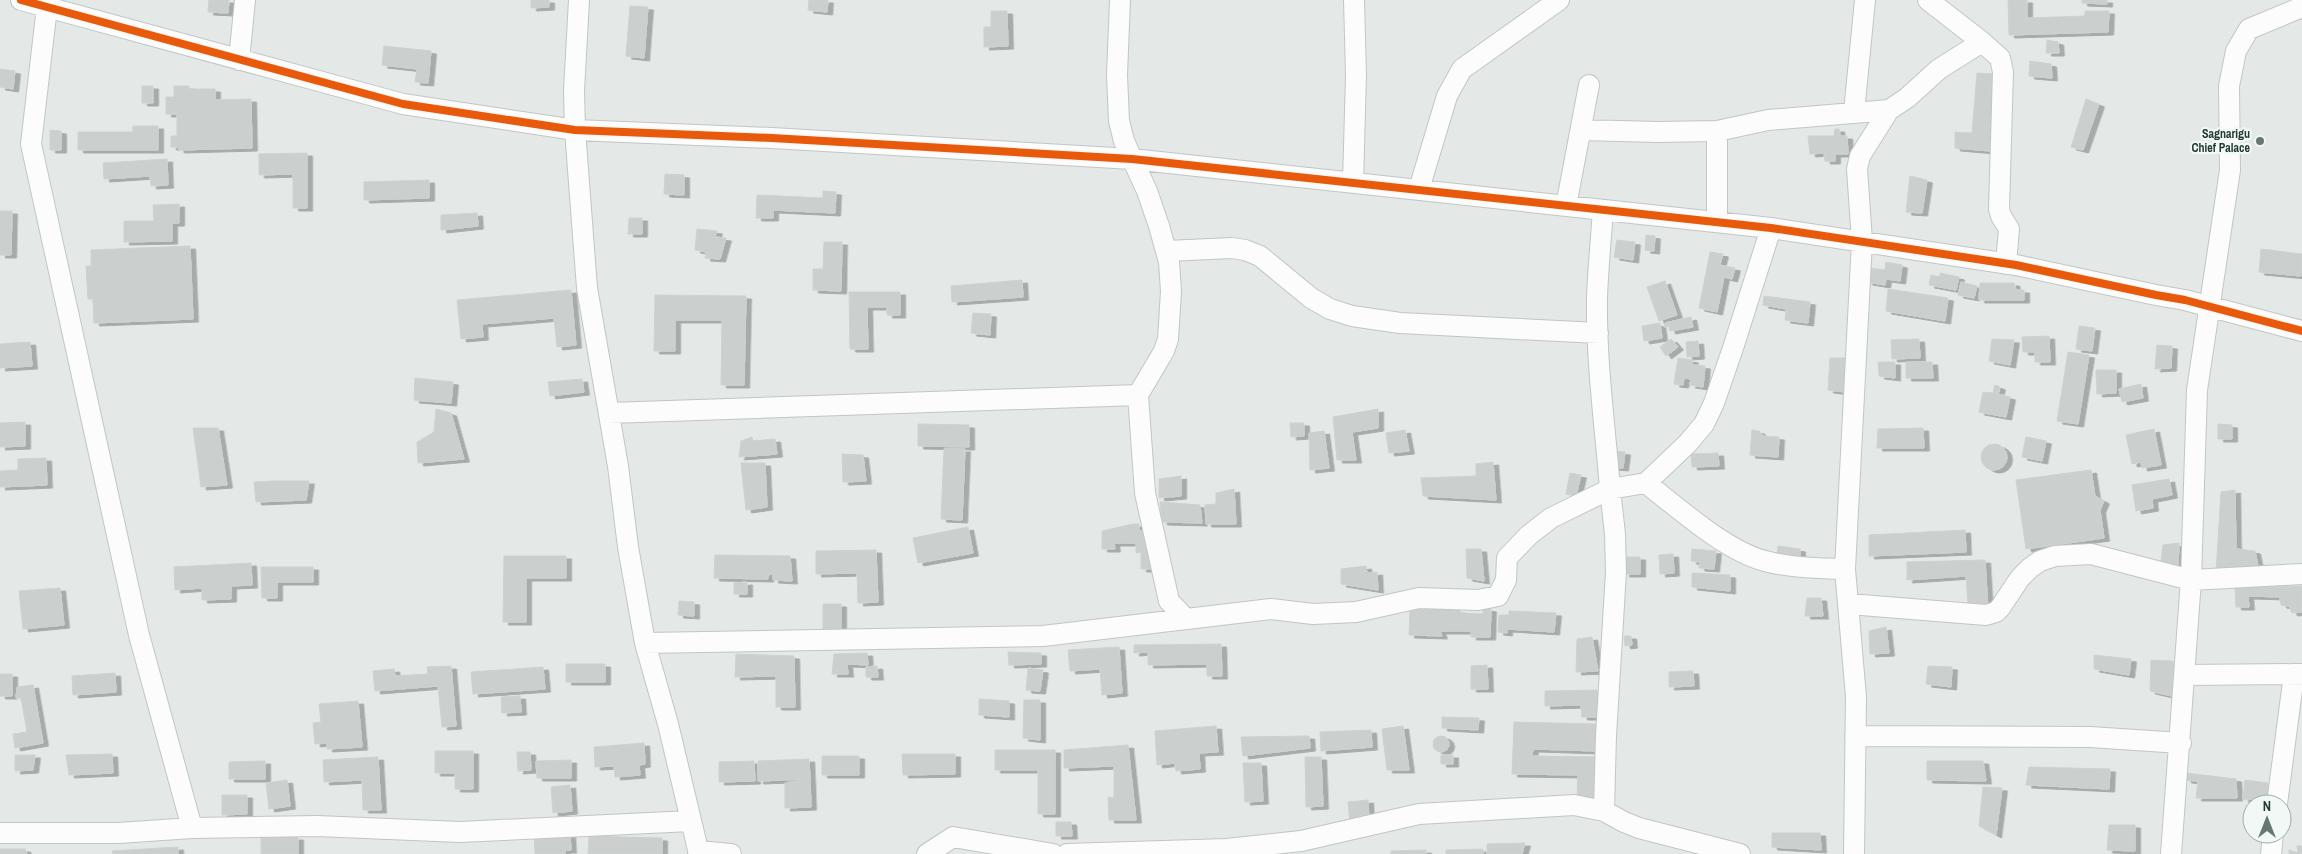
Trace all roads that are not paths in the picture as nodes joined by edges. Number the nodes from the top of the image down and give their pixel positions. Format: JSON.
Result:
{"nodes":[{"id":1,"x":21,"y":0,"type":"edge"},
{"id":2,"x":245,"y":0,"type":"edge"},
{"id":3,"x":579,"y":0,"type":"edge"},
{"id":4,"x":1120,"y":0,"type":"edge"},
{"id":5,"x":1354,"y":0,"type":"edge"},
{"id":6,"x":1559,"y":0,"type":"edge"},
{"id":7,"x":1865,"y":0,"type":"edge"},
{"id":8,"x":1928,"y":0,"type":"edge"},
{"id":9,"x":2302,"y":7,"type":"edge"},
{"id":10,"x":46,"y":8,"type":"junction"},
{"id":11,"x":1982,"y":42,"type":"junction"},
{"id":12,"x":239,"y":60,"type":"junction"},
{"id":13,"x":1589,"y":85,"type":"dead end"},
{"id":14,"x":1888,"y":110,"type":"junction"},
{"id":15,"x":1854,"y":112,"type":"junction"},
{"id":16,"x":575,"y":130,"type":"junction"},
{"id":17,"x":1581,"y":130,"type":"junction"},
{"id":18,"x":1717,"y":131,"type":"junction"},
{"id":19,"x":1132,"y":160,"type":"junction"},
{"id":20,"x":1352,"y":183,"type":"junction"},
{"id":21,"x":1419,"y":189,"type":"junction"},
{"id":22,"x":1566,"y":206,"type":"junction"},
{"id":23,"x":1603,"y":210,"type":"junction"},
{"id":24,"x":1717,"y":222,"type":"junction"},
{"id":25,"x":1771,"y":228,"type":"junction"},
{"id":26,"x":1862,"y":241,"type":"junction"},
{"id":27,"x":1166,"y":251,"type":"junction"},
{"id":28,"x":2006,"y":264,"type":"junction"},
{"id":29,"x":2210,"y":305,"type":"junction"},
{"id":30,"x":2302,"y":331,"type":"edge"},
{"id":31,"x":1598,"y":333,"type":"junction"},
{"id":32,"x":1138,"y":395,"type":"junction"},
{"id":33,"x":609,"y":413,"type":"junction"},
{"id":34,"x":1646,"y":484,"type":"junction"},
{"id":35,"x":1610,"y":489,"type":"junction"},
{"id":36,"x":1845,"y":568,"type":"junction"},
{"id":37,"x":2302,"y":574,"type":"edge"},
{"id":38,"x":2191,"y":580,"type":"junction"},
{"id":39,"x":1849,"y":604,"type":"junction"},
{"id":40,"x":1186,"y":619,"type":"junction"},
{"id":41,"x":645,"y":643,"type":"junction"},
{"id":42,"x":2298,"y":674,"type":"edge"},
{"id":43,"x":2185,"y":675,"type":"junction"},
{"id":44,"x":1855,"y":736,"type":"junction"},
{"id":45,"x":2181,"y":743,"type":"junction"},
{"id":46,"x":2279,"y":794,"type":"edge"},
{"id":47,"x":1604,"y":811,"type":"junction"},
{"id":48,"x":691,"y":821,"type":"junction"},
{"id":49,"x":192,"y":828,"type":"junction"},
{"id":50,"x":0,"y":833,"type":"edge"},
{"id":51,"x":1226,"y":851,"type":"edge"},
{"id":52,"x":698,"y":853,"type":"edge"},
{"id":53,"x":731,"y":854,"type":"edge"},
{"id":54,"x":927,"y":854,"type":"edge"},
{"id":55,"x":1052,"y":854,"type":"edge"},
{"id":56,"x":1067,"y":854,"type":"edge"},
{"id":57,"x":1740,"y":854,"type":"edge"},
{"id":58,"x":1854,"y":854,"type":"edge"},
{"id":59,"x":2171,"y":854,"type":"edge"}],
"edges":[{"from":1,"to":10,"type":"street"},
{"from":2,"to":12,"type":"street"},
{"from":3,"to":16,"type":"street"},
{"from":4,"to":19,"type":"street"},
{"from":5,"to":20,"type":"street"},
{"from":6,"to":21,"type":"street"},
{"from":7,"to":15,"type":"street"},
{"from":8,"to":11,"type":"street"},
{"from":9,"to":29,"type":"street"},
{"from":10,"to":12,"type":"street"},
{"from":10,"to":49,"type":"street"},
{"from":11,"to":14,"type":"street"},
{"from":11,"to":28,"type":"street"},
{"from":12,"to":16,"type":"street"},
{"from":13,"to":17,"type":"street"},
{"from":14,"to":15,"type":"street"},
{"from":14,"to":26,"type":"street"},
{"from":15,"to":18,"type":"street"},
{"from":16,"to":19,"type":"street"},
{"from":16,"to":33,"type":"street"},
{"from":17,"to":18,"type":"street"},
{"from":17,"to":22,"type":"street"},
{"from":18,"to":24,"type":"street"},
{"from":19,"to":20,"type":"street"},
{"from":19,"to":27,"type":"street"},
{"from":20,"to":21,"type":"street"},
{"from":21,"to":22,"type":"street"},
{"from":22,"to":23,"type":"street"},
{"from":23,"to":24,"type":"street"},
{"from":23,"to":31,"type":"street"},
{"from":24,"to":25,"type":"street"},
{"from":25,"to":26,"type":"street"},
{"from":25,"to":34,"type":"street"},
{"from":26,"to":28,"type":"street"},
{"from":26,"to":36,"type":"street"},
{"from":27,"to":31,"type":"street"},
{"from":27,"to":32,"type":"street"},
{"from":28,"to":29,"type":"street"},
{"from":29,"to":30,"type":"street"},
{"from":29,"to":38,"type":"street"},
{"from":31,"to":35,"type":"street"},
{"from":32,"to":33,"type":"street"},
{"from":32,"to":40,"type":"street"},
{"from":33,"to":41,"type":"street"},
{"from":34,"to":35,"type":"street"},
{"from":34,"to":36,"type":"street"},
{"from":35,"to":40,"type":"street"},
{"from":35,"to":47,"type":"street"},
{"from":36,"to":39,"type":"street"},
{"from":37,"to":38,"type":"street"},
{"from":38,"to":39,"type":"street"},
{"from":38,"to":43,"type":"street"},
{"from":39,"to":44,"type":"street"},
{"from":40,"to":41,"type":"street"},
{"from":41,"to":48,"type":"street"},
{"from":42,"to":43,"type":"street"},
{"from":42,"to":46,"type":"street"},
{"from":43,"to":45,"type":"street"},
{"from":44,"to":45,"type":"street"},
{"from":44,"to":58,"type":"street"},
{"from":45,"to":59,"type":"street"},
{"from":47,"to":51,"type":"street"},
{"from":47,"to":57,"type":"street"},
{"from":48,"to":49,"type":"street"},
{"from":48,"to":52,"type":"street"},
{"from":49,"to":50,"type":"street"},
{"from":51,"to":56,"type":"street"},
{"from":52,"to":53,"type":"street"},
{"from":54,"to":55,"type":"street"}]}
